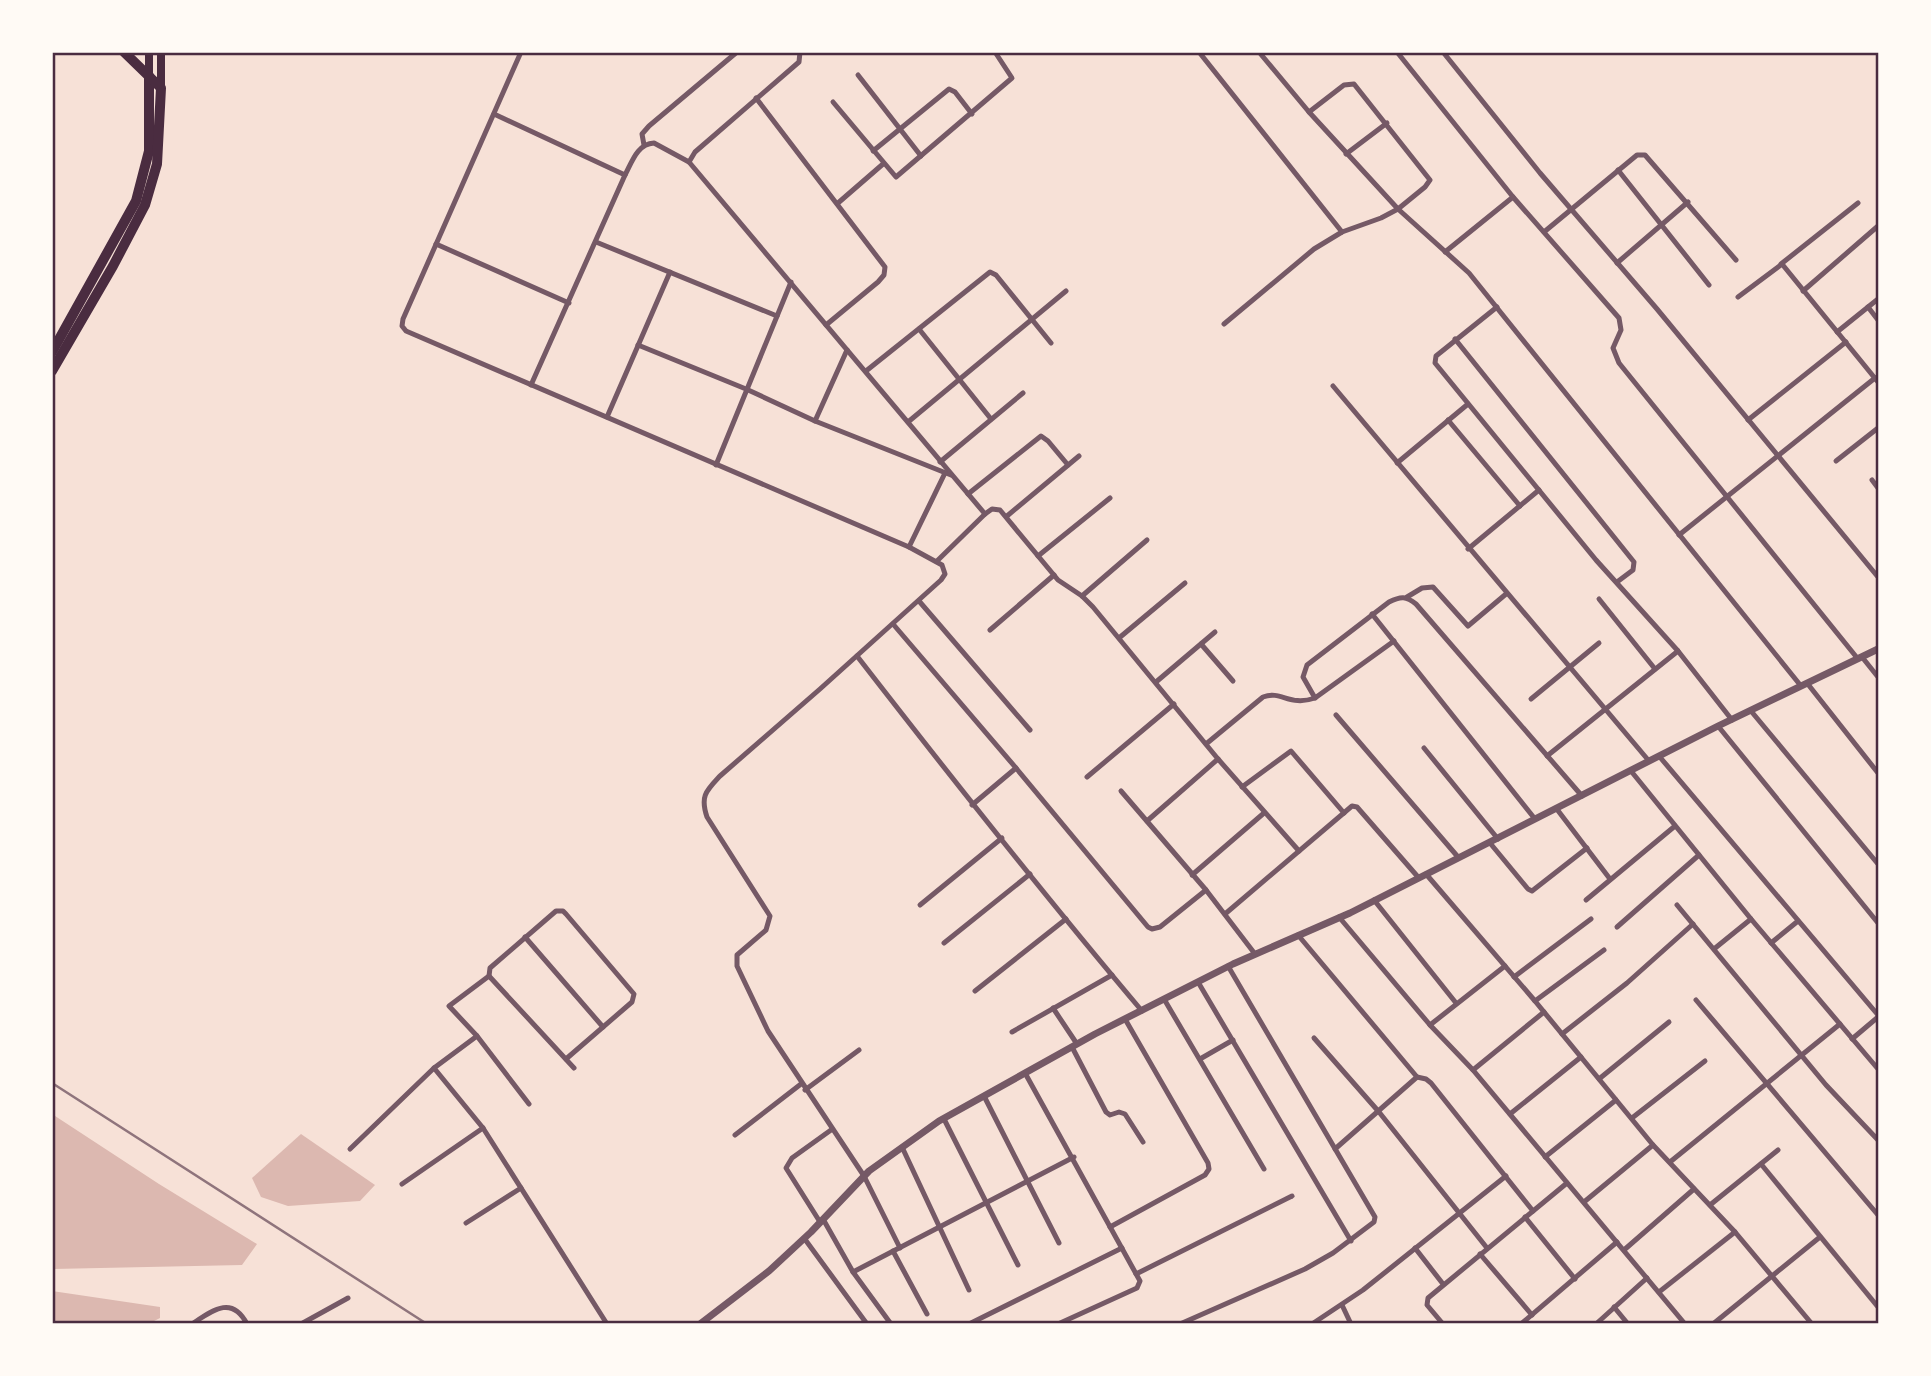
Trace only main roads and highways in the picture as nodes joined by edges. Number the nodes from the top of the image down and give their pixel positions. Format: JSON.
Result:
{"nodes":[{"id":1,"x":124,"y":52,"type":"edge"},
{"id":2,"x":149,"y":52,"type":"edge"},
{"id":3,"x":160,"y":52,"type":"edge"},
{"id":4,"x":149,"y":76,"type":"junction"},
{"id":5,"x":161,"y":88,"type":"junction"},
{"id":6,"x":153,"y":163,"type":"junction"},
{"id":7,"x":52,"y":352,"type":"edge"},
{"id":8,"x":52,"y":371,"type":"edge"}],
"edges":[{"from":1,"to":4,"type":"highway"},
{"from":2,"to":4,"type":"main road"},
{"from":3,"to":5,"type":"main road"},
{"from":4,"to":5,"type":"highway"},
{"from":4,"to":6,"type":"highway"},
{"from":5,"to":6,"type":"highway"},
{"from":6,"to":7,"type":"highway"},
{"from":6,"to":8,"type":"highway"}]}
